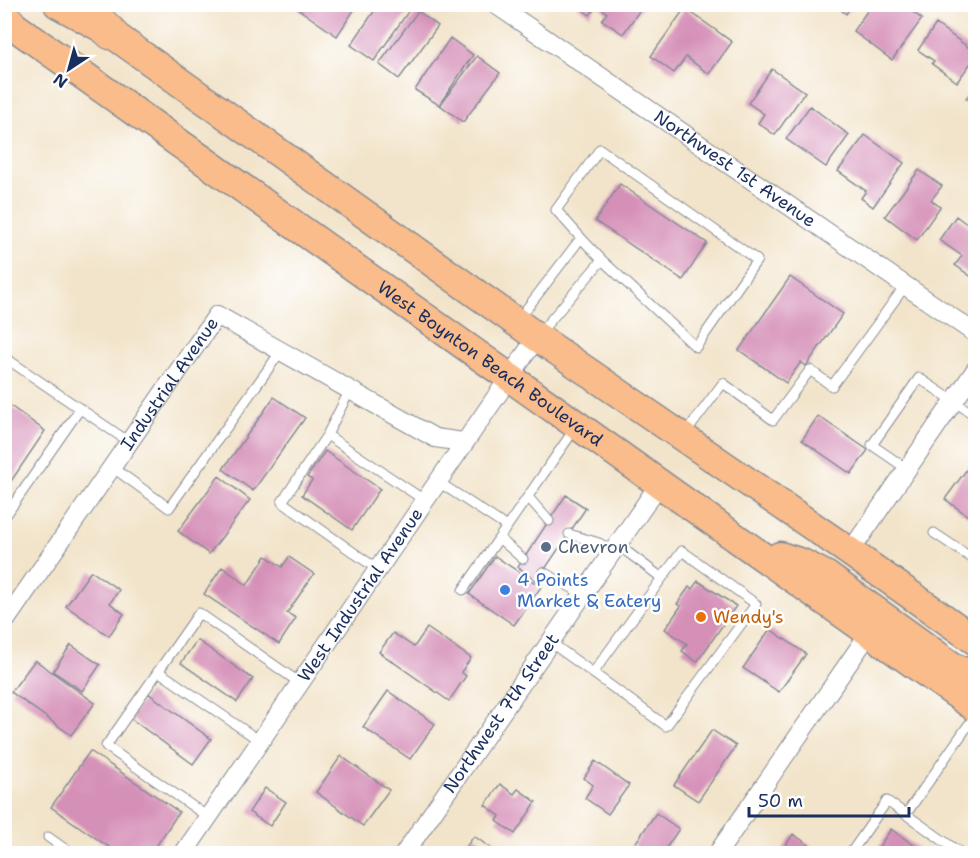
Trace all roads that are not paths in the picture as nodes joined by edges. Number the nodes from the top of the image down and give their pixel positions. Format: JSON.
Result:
{"nodes":[{"id":1,"x":58,"y":4,"type":"edge"},
{"id":2,"x":81,"y":4,"type":"edge"},
{"id":3,"x":495,"y":4,"type":"edge"},
{"id":4,"x":6,"y":21,"type":"edge"},
{"id":5,"x":111,"y":33,"type":"junction"},
{"id":6,"x":581,"y":238,"type":"junction"},
{"id":7,"x":602,"y":260,"type":"junction"},
{"id":8,"x":905,"y":286,"type":"junction"},
{"id":9,"x":526,"y":329,"type":"junction"},
{"id":10,"x":975,"y":334,"type":"edge"},
{"id":11,"x":281,"y":351,"type":"junction"},
{"id":12,"x":4,"y":357,"type":"edge"},
{"id":13,"x":975,"y":369,"type":"edge"},
{"id":14,"x":509,"y":376,"type":"junction"},
{"id":15,"x":350,"y":390,"type":"junction"},
{"id":16,"x":954,"y":401,"type":"junction"},
{"id":17,"x":80,"y":409,"type":"junction"},
{"id":18,"x":975,"y":416,"type":"edge"},
{"id":19,"x":578,"y":426,"type":"junction"},
{"id":20,"x":327,"y":435,"type":"junction"},
{"id":21,"x":683,"y":437,"type":"junction"},
{"id":22,"x":129,"y":442,"type":"junction"},
{"id":23,"x":463,"y":442,"type":"junction"},
{"id":24,"x":112,"y":467,"type":"junction"},
{"id":25,"x":907,"y":469,"type":"junction"},
{"id":26,"x":437,"y":481,"type":"junction"},
{"id":27,"x":660,"y":483,"type":"junction"},
{"id":28,"x":528,"y":497,"type":"junction"},
{"id":29,"x":424,"y":500,"type":"junction"},
{"id":30,"x":4,"y":518,"type":"edge"},
{"id":31,"x":549,"y":521,"type":"dead end"},
{"id":32,"x":507,"y":527,"type":"junction"},
{"id":33,"x":934,"y":533,"type":"dead end"},
{"id":34,"x":569,"y":534,"type":"dead end"},
{"id":35,"x":499,"y":538,"type":"junction"},
{"id":36,"x":615,"y":548,"type":"junction"},
{"id":37,"x":754,"y":550,"type":"junction"},
{"id":38,"x":850,"y":552,"type":"junction"},
{"id":39,"x":523,"y":559,"type":"dead end"},
{"id":40,"x":975,"y":561,"type":"edge"},
{"id":41,"x":377,"y":569,"type":"junction"},
{"id":42,"x":543,"y":572,"type":"dead end"},
{"id":43,"x":662,"y":578,"type":"junction"},
{"id":44,"x":463,"y":590,"type":"dead end"},
{"id":45,"x":584,"y":594,"type":"junction"},
{"id":46,"x":4,"y":623,"type":"edge"},
{"id":47,"x":870,"y":632,"type":"junction"},
{"id":48,"x":975,"y":641,"type":"edge"},
{"id":49,"x":550,"y":642,"type":"junction"},
{"id":50,"x":158,"y":671,"type":"junction"},
{"id":51,"x":593,"y":673,"type":"junction"},
{"id":52,"x":975,"y":676,"type":"edge"},
{"id":53,"x":300,"y":682,"type":"junction"},
{"id":54,"x":975,"y":708,"type":"edge"},
{"id":55,"x":975,"y":714,"type":"edge"},
{"id":56,"x":260,"y":741,"type":"junction"},
{"id":57,"x":906,"y":814,"type":"junction"},
{"id":58,"x":208,"y":817,"type":"junction"},
{"id":59,"x":48,"y":837,"type":"dead end"},
{"id":60,"x":72,"y":854,"type":"edge"},
{"id":61,"x":183,"y":854,"type":"edge"},
{"id":62,"x":404,"y":854,"type":"edge"},
{"id":63,"x":717,"y":854,"type":"edge"},
{"id":64,"x":850,"y":854,"type":"edge"},
{"id":65,"x":962,"y":854,"type":"edge"}],
"edges":[{"from":1,"to":5,"type":"main road"},
{"from":2,"to":5,"type":"highway"},
{"from":3,"to":8,"type":"street","name":"Northwest 1st Avenue"},
{"from":4,"to":14,"type":"main road","name":"West Boynton Beach Boulevard"},
{"from":5,"to":9,"type":"main road"},
{"from":6,"to":7,"type":"lane"},
{"from":6,"to":7,"type":"lane"},
{"from":6,"to":9,"type":"lane"},
{"from":7,"to":9,"type":"lane"},
{"from":8,"to":10,"type":"street","name":"Northwest 1st Avenue"},
{"from":8,"to":21,"type":"lane"},
{"from":9,"to":14,"type":"street","name":"West Industrial Avenue"},
{"from":9,"to":21,"type":"main road"},
{"from":11,"to":15,"type":"street","name":"Industrial Avenue"},
{"from":11,"to":22,"type":"street","name":"Industrial Avenue"},
{"from":11,"to":24,"type":"lane"},
{"from":12,"to":17,"type":"lane"},
{"from":13,"to":16,"type":"street"},
{"from":14,"to":19,"type":"main road","name":"West Boynton Beach Boulevard"},
{"from":14,"to":23,"type":"street","name":"West Industrial Avenue"},
{"from":15,"to":20,"type":"lane"},
{"from":15,"to":23,"type":"street","name":"Industrial Avenue"},
{"from":16,"to":18,"type":"lane"},
{"from":16,"to":25,"type":"street"},
{"from":16,"to":25,"type":"lane"},
{"from":17,"to":22,"type":"lane"},
{"from":17,"to":30,"type":"lane"},
{"from":19,"to":27,"type":"main road","name":"West Boynton Beach Boulevard"},
{"from":19,"to":28,"type":"lane"},
{"from":20,"to":29,"type":"lane"},
{"from":20,"to":41,"type":"lane"},
{"from":21,"to":38,"type":"main road"},
{"from":22,"to":24,"type":"street","name":"Industrial Avenue"},
{"from":23,"to":26,"type":"street","name":"West Industrial Avenue"},
{"from":24,"to":46,"type":"street","name":"Industrial Avenue"},
{"from":25,"to":38,"type":"street"},
{"from":26,"to":29,"type":"street","name":"West Industrial Avenue"},
{"from":26,"to":32,"type":"lane"},
{"from":27,"to":36,"type":"street","name":"Northwest 7th Street"},
{"from":27,"to":37,"type":"main road","name":"West Boynton Beach Boulevard"},
{"from":28,"to":31,"type":"lane"},
{"from":28,"to":32,"type":"lane"},
{"from":29,"to":41,"type":"street","name":"West Industrial Avenue"},
{"from":32,"to":35,"type":"lane"},
{"from":33,"to":40,"type":"lane"},
{"from":34,"to":36,"type":"lane"},
{"from":35,"to":39,"type":"lane"},
{"from":35,"to":44,"type":"lane"},
{"from":36,"to":43,"type":"lane"},
{"from":36,"to":45,"type":"street","name":"Northwest 7th Street"},
{"from":37,"to":47,"type":"main road","name":"West Boynton Beach Boulevard"},
{"from":37,"to":52,"type":"main road"},
{"from":38,"to":48,"type":"main road"},
{"from":41,"to":53,"type":"street","name":"West Industrial Avenue"},
{"from":42,"to":45,"type":"lane"},
{"from":43,"to":51,"type":"lane"},
{"from":43,"to":51,"type":"lane"},
{"from":45,"to":49,"type":"street","name":"Northwest 7th Street"},
{"from":47,"to":54,"type":"main road","name":"West Boynton Beach Boulevard"},
{"from":47,"to":63,"type":"street"},
{"from":49,"to":51,"type":"lane"},
{"from":49,"to":62,"type":"street","name":"Northwest 7th Street"},
{"from":50,"to":53,"type":"lane"},
{"from":50,"to":56,"type":"lane"},
{"from":50,"to":58,"type":"lane"},
{"from":53,"to":56,"type":"street","name":"West Industrial Avenue"},
{"from":55,"to":57,"type":"lane"},
{"from":56,"to":58,"type":"street","name":"West Industrial Avenue"},
{"from":57,"to":64,"type":"lane"},
{"from":57,"to":65,"type":"lane"},
{"from":58,"to":61,"type":"street","name":"West Industrial Avenue"},
{"from":59,"to":60,"type":"lane"}]}
